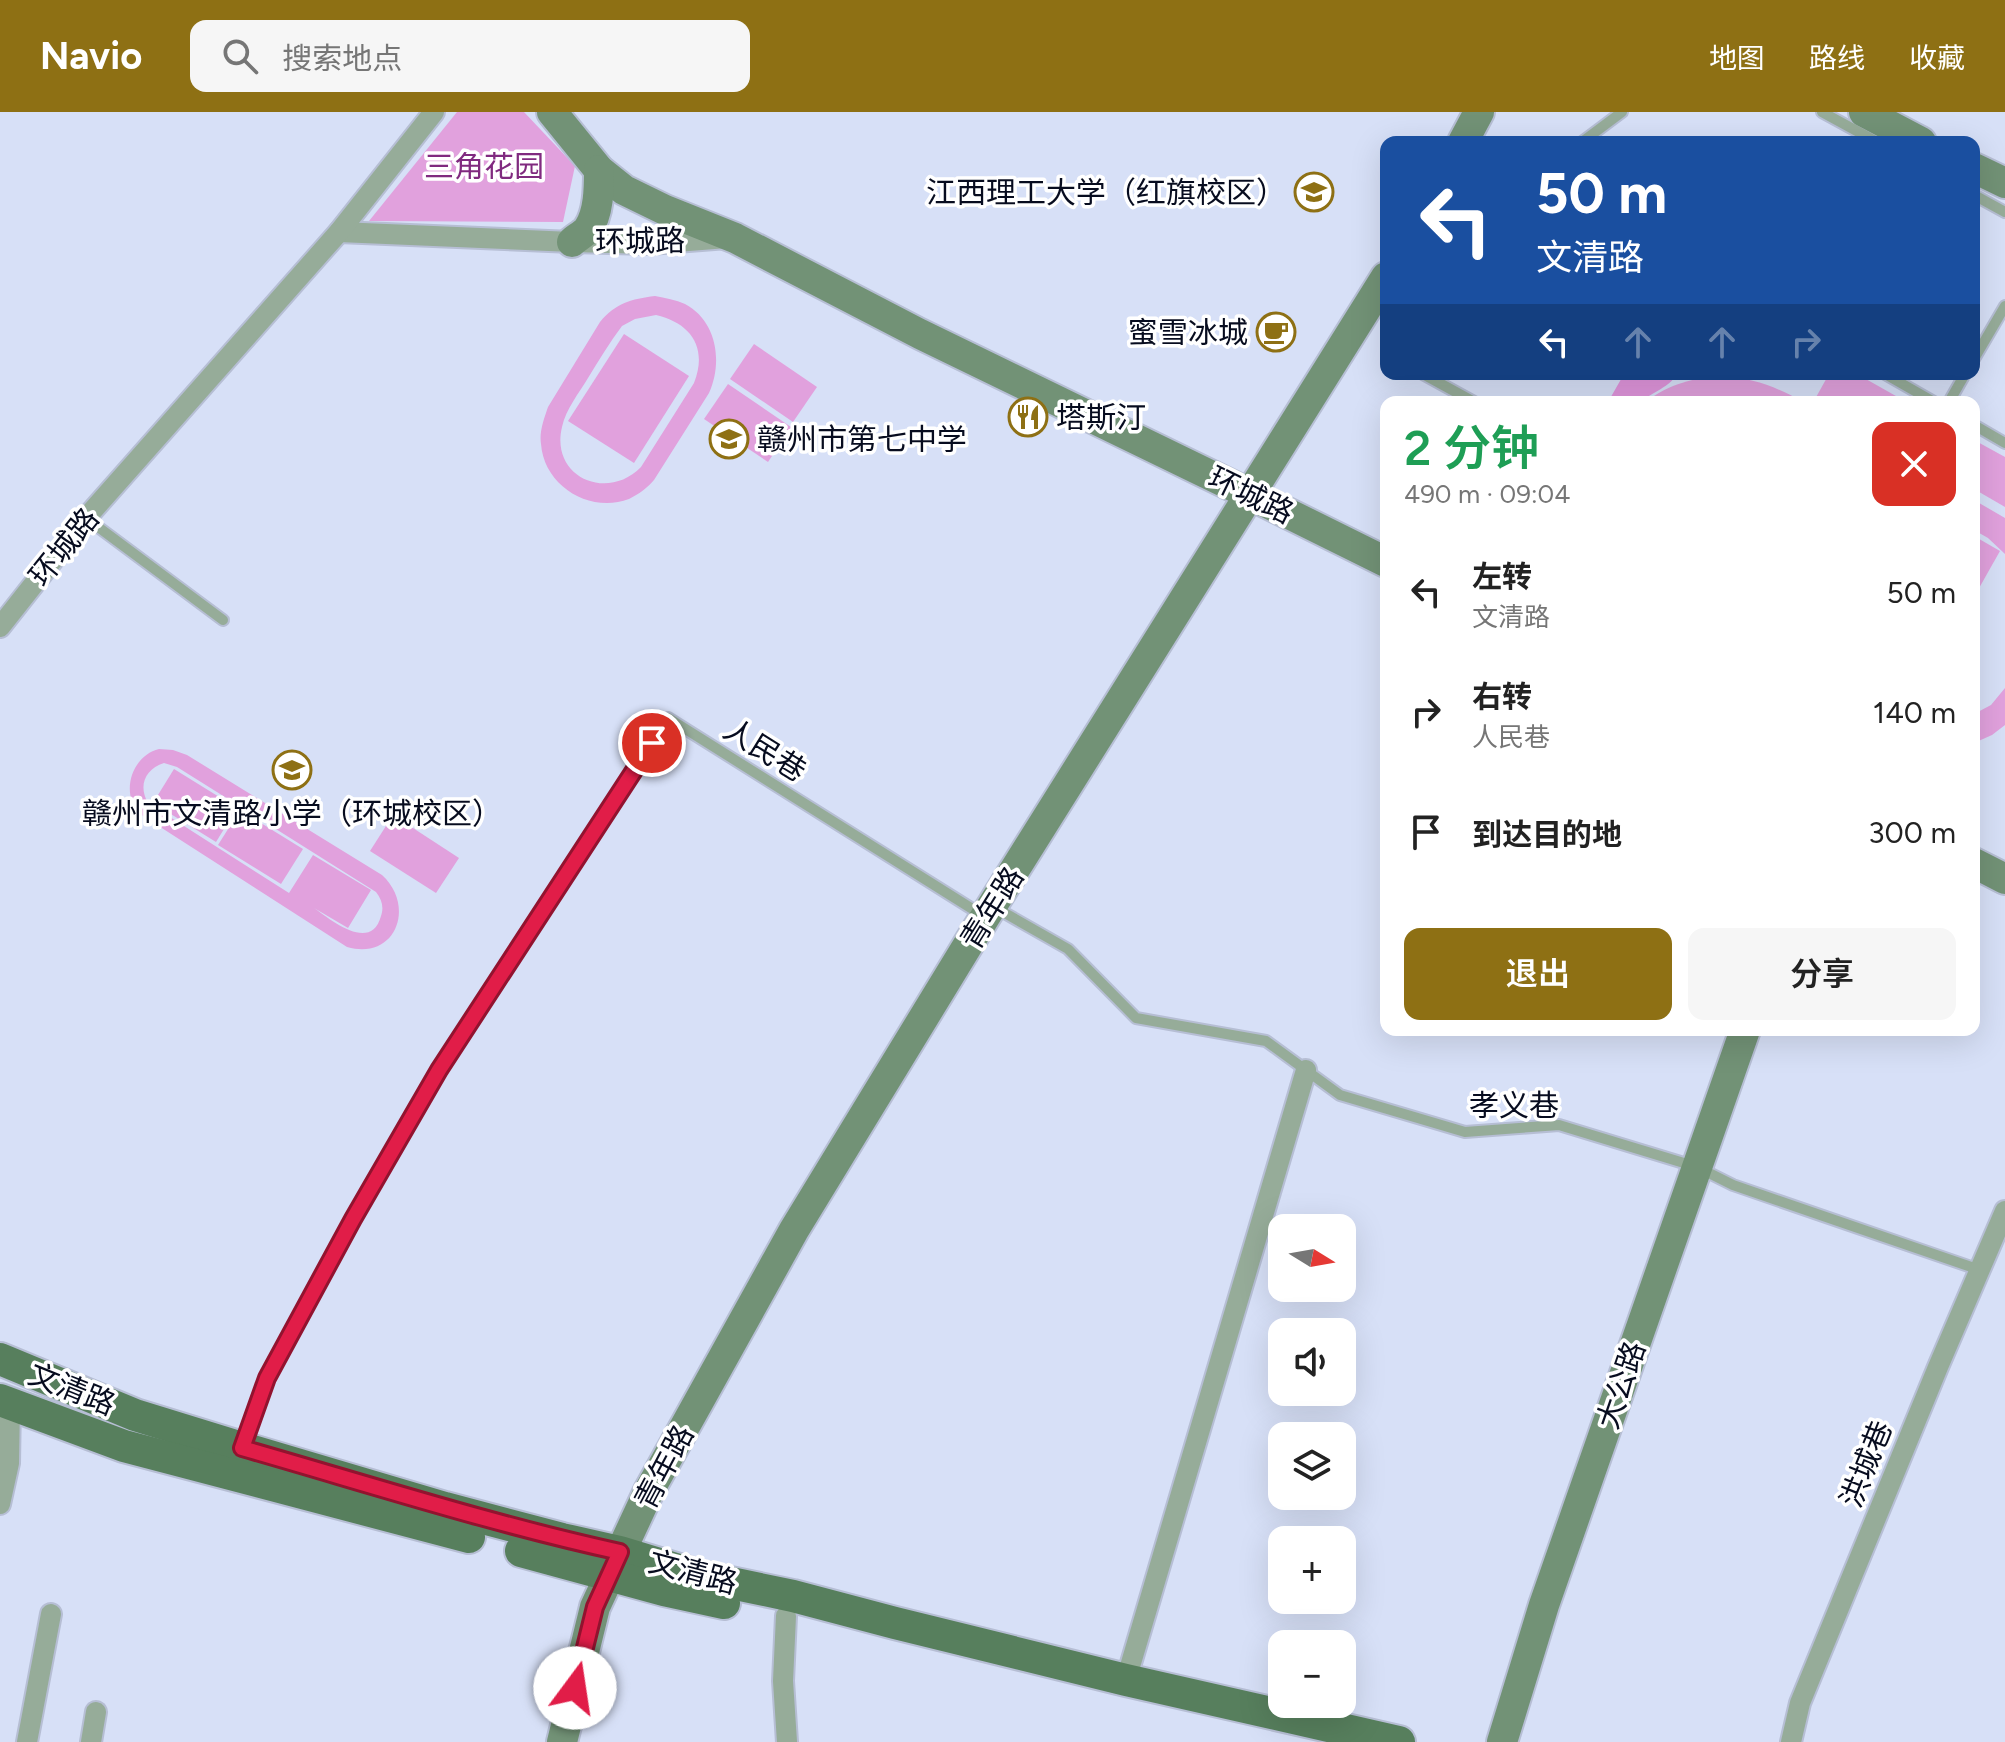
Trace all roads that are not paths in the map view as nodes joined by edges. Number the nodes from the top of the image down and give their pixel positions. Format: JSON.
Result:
{"nodes":[{"id":1,"x":434,"y":112,"type":"edge"},
{"id":2,"x":552,"y":112,"type":"edge"},
{"id":3,"x":1479,"y":112,"type":"edge"},
{"id":4,"x":1622,"y":112,"type":"edge"},
{"id":5,"x":1822,"y":112,"type":"edge"},
{"id":6,"x":1864,"y":112,"type":"edge"},
{"id":7,"x":1466,"y":136,"type":"edge"},
{"id":8,"x":1590,"y":136,"type":"edge"},
{"id":9,"x":1866,"y":136,"type":"edge"},
{"id":10,"x":1910,"y":136,"type":"edge"},
{"id":11,"x":599,"y":170,"type":"junction"},
{"id":12,"x":1980,"y":171,"type":"edge"},
{"id":13,"x":2005,"y":183,"type":"edge"},
{"id":14,"x":1980,"y":198,"type":"edge"},
{"id":15,"x":2005,"y":212,"type":"edge"},
{"id":16,"x":339,"y":232,"type":"junction"},
{"id":17,"x":735,"y":238,"type":"junction"},
{"id":18,"x":572,"y":242,"type":"junction"},
{"id":19,"x":1380,"y":287,"type":"edge"},
{"id":20,"x":2005,"y":306,"type":"edge"},
{"id":21,"x":1980,"y":349,"type":"edge"},
{"id":22,"x":1434,"y":380,"type":"edge"},
{"id":23,"x":1896,"y":380,"type":"edge"},
{"id":24,"x":1463,"y":396,"type":"edge"},
{"id":25,"x":1924,"y":396,"type":"edge"},
{"id":26,"x":1980,"y":428,"type":"edge"},
{"id":27,"x":2005,"y":443,"type":"edge"},
{"id":28,"x":1251,"y":495,"type":"junction"},
{"id":29,"x":86,"y":518,"type":"junction"},
{"id":30,"x":1380,"y":559,"type":"edge"},
{"id":31,"x":223,"y":620,"type":"dead end"},
{"id":32,"x":0,"y":627,"type":"edge"},
{"id":33,"x":1980,"y":866,"type":"edge"},
{"id":34,"x":2005,"y":879,"type":"edge"},
{"id":35,"x":989,"y":911,"type":"junction"},
{"id":36,"x":1743,"y":1036,"type":"edge"},
{"id":37,"x":1306,"y":1070,"type":"junction"},
{"id":38,"x":1697,"y":1167,"type":"junction"},
{"id":39,"x":2005,"y":1211,"type":"edge"},
{"id":40,"x":1980,"y":1270,"type":"junction"},
{"id":41,"x":0,"y":1359,"type":"edge"},
{"id":42,"x":5,"y":1402,"type":"edge"},
{"id":43,"x":242,"y":1448,"type":"junction"},
{"id":44,"x":0,"y":1504,"type":"edge"},
{"id":45,"x":615,"y":1563,"type":"junction"},
{"id":46,"x":51,"y":1614,"type":"dead end"},
{"id":47,"x":786,"y":1616,"type":"junction"},
{"id":48,"x":1126,"y":1680,"type":"junction"},
{"id":49,"x":96,"y":1712,"type":"dead end"},
{"id":50,"x":27,"y":1742,"type":"edge"},
{"id":51,"x":91,"y":1742,"type":"edge"},
{"id":52,"x":562,"y":1742,"type":"edge"},
{"id":53,"x":787,"y":1742,"type":"edge"},
{"id":54,"x":1315,"y":1742,"type":"edge"},
{"id":55,"x":1399,"y":1742,"type":"edge"},
{"id":56,"x":1502,"y":1742,"type":"edge"},
{"id":57,"x":1791,"y":1742,"type":"edge"}],
"edges":[{"from":1,"to":16,"type":"street"},
{"from":2,"to":11,"type":"street"},
{"from":3,"to":7,"type":"street"},
{"from":4,"to":8,"type":"lane"},
{"from":5,"to":9,"type":"lane"},
{"from":6,"to":10,"type":"street"},
{"from":11,"to":17,"type":"street"},
{"from":11,"to":18,"type":"street"},
{"from":12,"to":13,"type":"street"},
{"from":14,"to":15,"type":"lane"},
{"from":16,"to":18,"type":"street","name":"环城路"},
{"from":16,"to":29,"type":"street","name":"环城路"},
{"from":17,"to":18,"type":"street","name":"环城路"},
{"from":17,"to":28,"type":"street","name":"环城路"},
{"from":19,"to":28,"type":"street","name":"青年路"},
{"from":20,"to":21,"type":"lane"},
{"from":22,"to":24,"type":"lane"},
{"from":23,"to":25,"type":"lane"},
{"from":26,"to":27,"type":"lane"},
{"from":28,"to":30,"type":"street","name":"环城路"},
{"from":28,"to":35,"type":"street","name":"青年路"},
{"from":29,"to":31,"type":"lane"},
{"from":29,"to":32,"type":"street","name":"环城路"},
{"from":33,"to":34,"type":"street"},
{"from":35,"to":37,"type":"lane","name":"孝义巷"},
{"from":35,"to":43,"type":"lane","name":"人民巷"},
{"from":35,"to":45,"type":"street","name":"青年路"},
{"from":36,"to":38,"type":"street","name":"大公路"},
{"from":37,"to":38,"type":"lane","name":"孝义巷"},
{"from":37,"to":48,"type":"street"},
{"from":38,"to":40,"type":"lane","name":"孝义巷"},
{"from":38,"to":56,"type":"street","name":"大公路"},
{"from":39,"to":40,"type":"street","name":"洪城巷"},
{"from":40,"to":57,"type":"street","name":"洪城巷"},
{"from":41,"to":43,"type":"main road","name":"文清路"},
{"from":42,"to":44,"type":"street"},
{"from":42,"to":45,"type":"main road","name":"文清路"},
{"from":43,"to":45,"type":"main road","name":"文清路"},
{"from":45,"to":47,"type":"main road","name":"文清路"},
{"from":45,"to":48,"type":"main road","name":"文清路"},
{"from":45,"to":52,"type":"street","name":"青年路"},
{"from":46,"to":50,"type":"street"},
{"from":47,"to":53,"type":"street"},
{"from":47,"to":54,"type":"main road","name":"文清路"},
{"from":48,"to":55,"type":"main road","name":"文清路"},
{"from":49,"to":51,"type":"street"}]}
